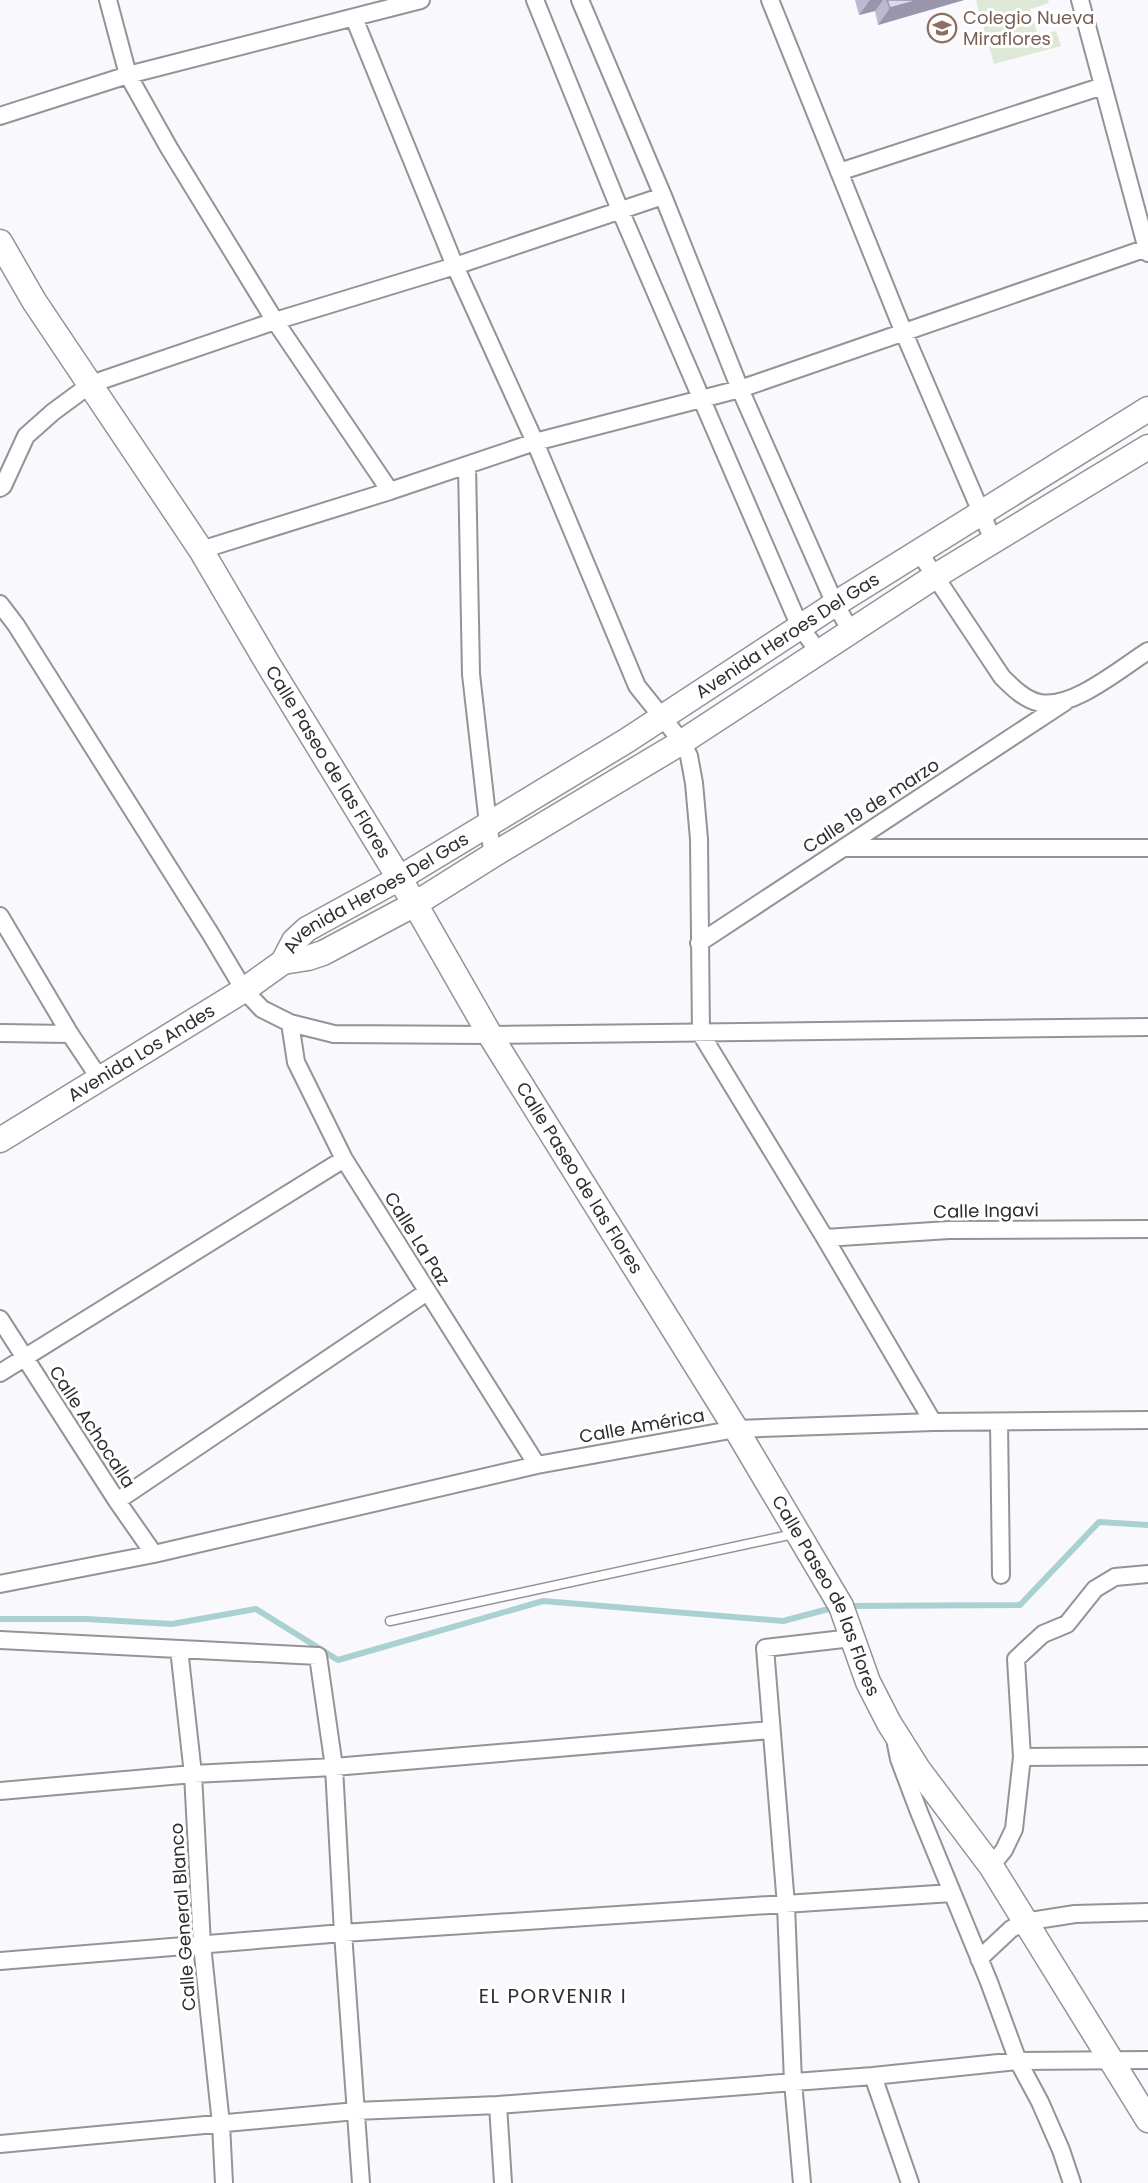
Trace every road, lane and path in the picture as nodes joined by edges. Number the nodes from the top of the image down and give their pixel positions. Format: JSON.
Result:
{"nodes":[{"id":1,"x":108,"y":0,"type":"edge"},
{"id":2,"x":421,"y":0,"type":"edge"},
{"id":3,"x":535,"y":0,"type":"edge"},
{"id":4,"x":580,"y":0,"type":"edge"},
{"id":5,"x":770,"y":0,"type":"edge"},
{"id":6,"x":1080,"y":0,"type":"edge"},
{"id":7,"x":354,"y":18,"type":"junction"},
{"id":8,"x":128,"y":75,"type":"junction"},
{"id":9,"x":1103,"y":86,"type":"junction"},
{"id":10,"x":0,"y":116,"type":"edge"},
{"id":11,"x":839,"y":172,"type":"junction"},
{"id":12,"x":663,"y":196,"type":"junction"},
{"id":13,"x":620,"y":210,"type":"junction"},
{"id":14,"x":0,"y":242,"type":"edge"},
{"id":15,"x":1147,"y":250,"type":"edge"},
{"id":16,"x":456,"y":266,"type":"junction"},
{"id":17,"x":276,"y":321,"type":"junction"},
{"id":18,"x":904,"y":333,"type":"junction"},
{"id":19,"x":91,"y":384,"type":"junction"},
{"id":20,"x":740,"y":389,"type":"junction"},
{"id":21,"x":701,"y":399,"type":"junction"},
{"id":22,"x":1148,"y":410,"type":"edge"},
{"id":23,"x":535,"y":442,"type":"junction"},
{"id":24,"x":1148,"y":447,"type":"edge"},
{"id":25,"x":467,"y":466,"type":"junction"},
{"id":26,"x":0,"y":488,"type":"edge"},
{"id":27,"x":390,"y":491,"type":"junction"},
{"id":28,"x":981,"y":514,"type":"junction"},
{"id":29,"x":993,"y":540,"type":"junction"},
{"id":30,"x":201,"y":550,"type":"junction"},
{"id":31,"x":919,"y":552,"type":"junction"},
{"id":32,"x":934,"y":577,"type":"junction"},
{"id":33,"x":0,"y":604,"type":"edge"},
{"id":34,"x":835,"y":604,"type":"junction"},
{"id":35,"x":800,"y":627,"type":"junction"},
{"id":36,"x":851,"y":631,"type":"junction"},
{"id":37,"x":1148,"y":651,"type":"edge"},
{"id":38,"x":819,"y":652,"type":"junction"},
{"id":39,"x":1065,"y":702,"type":"junction"},
{"id":40,"x":662,"y":717,"type":"junction"},
{"id":41,"x":682,"y":742,"type":"junction"},
{"id":42,"x":488,"y":824,"type":"junction"},
{"id":43,"x":843,"y":848,"type":"junction"},
{"id":44,"x":1148,"y":848,"type":"edge"},
{"id":45,"x":494,"y":855,"type":"junction"},
{"id":46,"x":398,"y":879,"type":"junction"},
{"id":47,"x":415,"y":904,"type":"junction"},
{"id":48,"x":0,"y":916,"type":"edge"},
{"id":49,"x":699,"y":943,"type":"junction"},
{"id":50,"x":283,"y":962,"type":"junction"},
{"id":51,"x":244,"y":990,"type":"junction"},
{"id":52,"x":290,"y":1023,"type":"junction"},
{"id":53,"x":1148,"y":1027,"type":"edge"},
{"id":54,"x":0,"y":1033,"type":"edge"},
{"id":55,"x":70,"y":1034,"type":"junction"},
{"id":56,"x":701,"y":1034,"type":"junction"},
{"id":57,"x":489,"y":1035,"type":"junction"},
{"id":58,"x":100,"y":1079,"type":"junction"},
{"id":59,"x":0,"y":1140,"type":"edge"},
{"id":60,"x":344,"y":1160,"type":"junction"},
{"id":61,"x":1148,"y":1229,"type":"edge"},
{"id":62,"x":825,"y":1238,"type":"junction"},
{"id":63,"x":427,"y":1292,"type":"junction"},
{"id":64,"x":0,"y":1319,"type":"edge"},
{"id":65,"x":24,"y":1358,"type":"junction"},
{"id":66,"x":0,"y":1373,"type":"edge"},
{"id":67,"x":1148,"y":1420,"type":"edge"},
{"id":68,"x":933,"y":1422,"type":"junction"},
{"id":69,"x":999,"y":1422,"type":"junction"},
{"id":70,"x":736,"y":1429,"type":"junction"},
{"id":71,"x":537,"y":1464,"type":"junction"},
{"id":72,"x":117,"y":1501,"type":"junction"},
{"id":73,"x":798,"y":1533,"type":"junction"},
{"id":74,"x":154,"y":1554,"type":"junction"},
{"id":75,"x":1148,"y":1574,"type":"edge"},
{"id":76,"x":1001,"y":1575,"type":"dead end"},
{"id":77,"x":0,"y":1584,"type":"edge"},
{"id":78,"x":390,"y":1621,"type":"dead end"},
{"id":79,"x":852,"y":1638,"type":"junction"},
{"id":80,"x":0,"y":1640,"type":"edge"},
{"id":81,"x":179,"y":1649,"type":"junction"},
{"id":82,"x":771,"y":1730,"type":"junction"},
{"id":83,"x":894,"y":1732,"type":"junction"},
{"id":84,"x":1148,"y":1756,"type":"edge"},
{"id":85,"x":1022,"y":1757,"type":"junction"},
{"id":86,"x":334,"y":1767,"type":"junction"},
{"id":87,"x":194,"y":1774,"type":"junction"},
{"id":88,"x":0,"y":1791,"type":"edge"},
{"id":89,"x":991,"y":1866,"type":"junction"},
{"id":90,"x":952,"y":1893,"type":"junction"},
{"id":91,"x":786,"y":1905,"type":"junction"},
{"id":92,"x":1148,"y":1912,"type":"edge"},
{"id":93,"x":1024,"y":1922,"type":"junction"},
{"id":94,"x":343,"y":1933,"type":"junction"},
{"id":95,"x":202,"y":1945,"type":"junction"},
{"id":96,"x":979,"y":1959,"type":"junction"},
{"id":97,"x":0,"y":1961,"type":"edge"},
{"id":98,"x":1148,"y":2060,"type":"edge"},
{"id":99,"x":1018,"y":2061,"type":"junction"},
{"id":100,"x":1111,"y":2061,"type":"junction"},
{"id":101,"x":873,"y":2076,"type":"junction"},
{"id":102,"x":793,"y":2082,"type":"junction"},
{"id":103,"x":498,"y":2105,"type":"junction"},
{"id":104,"x":356,"y":2111,"type":"junction"},
{"id":105,"x":1148,"y":2120,"type":"edge"},
{"id":106,"x":221,"y":2124,"type":"junction"},
{"id":107,"x":0,"y":2144,"type":"edge"},
{"id":108,"x":224,"y":2183,"type":"edge"},
{"id":109,"x":361,"y":2183,"type":"edge"},
{"id":110,"x":503,"y":2183,"type":"edge"},
{"id":111,"x":802,"y":2183,"type":"edge"},
{"id":112,"x":910,"y":2183,"type":"edge"},
{"id":113,"x":1072,"y":2183,"type":"edge"}],
"edges":[{"from":1,"to":8,"type":"street"},
{"from":2,"to":7,"type":"street"},
{"from":3,"to":13,"type":"street"},
{"from":4,"to":12,"type":"street"},
{"from":5,"to":11,"type":"street"},
{"from":6,"to":9,"type":"street"},
{"from":7,"to":8,"type":"street"},
{"from":7,"to":16,"type":"street"},
{"from":8,"to":10,"type":"street"},
{"from":8,"to":17,"type":"street"},
{"from":9,"to":11,"type":"street"},
{"from":9,"to":15,"type":"street"},
{"from":11,"to":18,"type":"street"},
{"from":12,"to":13,"type":"street"},
{"from":12,"to":20,"type":"street"},
{"from":13,"to":16,"type":"street"},
{"from":13,"to":21,"type":"street"},
{"from":14,"to":19,"type":"street","name":"Calle Paseo de las Flores"},
{"from":15,"to":18,"type":"street"},
{"from":16,"to":17,"type":"street"},
{"from":16,"to":23,"type":"street"},
{"from":17,"to":19,"type":"street"},
{"from":17,"to":27,"type":"street"},
{"from":18,"to":20,"type":"street"},
{"from":18,"to":28,"type":"street"},
{"from":19,"to":26,"type":"street"},
{"from":19,"to":30,"type":"street","name":"Calle Paseo de las Flores"},
{"from":20,"to":21,"type":"street"},
{"from":20,"to":34,"type":"street"},
{"from":21,"to":23,"type":"street"},
{"from":21,"to":35,"type":"street"},
{"from":22,"to":28,"type":"street","name":"Avenida Heroes Del Gas"},
{"from":23,"to":25,"type":"street"},
{"from":23,"to":40,"type":"street"},
{"from":24,"to":29,"type":"street","name":"Avenida Heroes Del Gas"},
{"from":25,"to":27,"type":"street"},
{"from":25,"to":42,"type":"street"},
{"from":27,"to":30,"type":"street"},
{"from":28,"to":29,"type":"street"},
{"from":28,"to":31,"type":"street","name":"Avenida Heroes Del Gas"},
{"from":29,"to":32,"type":"street","name":"Avenida Heroes Del Gas"},
{"from":30,"to":46,"type":"street","name":"Calle Paseo de las Flores"},
{"from":31,"to":32,"type":"street"},
{"from":31,"to":34,"type":"street","name":"Avenida Heroes Del Gas"},
{"from":32,"to":36,"type":"street","name":"Avenida Heroes Del Gas"},
{"from":32,"to":39,"type":"street"},
{"from":33,"to":51,"type":"street"},
{"from":34,"to":35,"type":"street","name":"Avenida Heroes Del Gas"},
{"from":34,"to":36,"type":"street"},
{"from":35,"to":38,"type":"street"},
{"from":35,"to":40,"type":"street","name":"Avenida Heroes Del Gas"},
{"from":36,"to":38,"type":"street","name":"Avenida Heroes Del Gas"},
{"from":37,"to":39,"type":"street","name":"Calle 19 de marzo"},
{"from":38,"to":41,"type":"street","name":"Avenida Heroes Del Gas"},
{"from":39,"to":43,"type":"street","name":"Calle 19 de marzo"},
{"from":40,"to":41,"type":"street"},
{"from":40,"to":42,"type":"street","name":"Avenida Heroes Del Gas"},
{"from":41,"to":45,"type":"street","name":"Avenida Heroes Del Gas"},
{"from":41,"to":49,"type":"street"},
{"from":42,"to":45,"type":"street"},
{"from":42,"to":46,"type":"street","name":"Avenida Heroes Del Gas"},
{"from":43,"to":44,"type":"street"},
{"from":43,"to":49,"type":"street","name":"Calle 19 de marzo"},
{"from":45,"to":47,"type":"street","name":"Avenida Heroes Del Gas"},
{"from":46,"to":47,"type":"street","name":"Calle Paseo de las Flores"},
{"from":46,"to":50,"type":"street","name":"Avenida Heroes Del Gas"},
{"from":47,"to":50,"type":"street","name":"Avenida Heroes Del Gas"},
{"from":47,"to":57,"type":"street","name":"Calle Paseo de las Flores"},
{"from":48,"to":55,"type":"street"},
{"from":49,"to":56,"type":"street"},
{"from":50,"to":51,"type":"street","name":"Avenida Los Andes"},
{"from":51,"to":52,"type":"street"},
{"from":51,"to":58,"type":"street","name":"Avenida Los Andes"},
{"from":52,"to":57,"type":"street"},
{"from":52,"to":60,"type":"street","name":"Calle La Paz"},
{"from":53,"to":56,"type":"street"},
{"from":54,"to":55,"type":"street"},
{"from":55,"to":58,"type":"street"},
{"from":56,"to":57,"type":"street"},
{"from":56,"to":62,"type":"street"},
{"from":57,"to":70,"type":"street","name":"Calle Paseo de las Flores"},
{"from":58,"to":59,"type":"street","name":"Avenida Los Andes"},
{"from":60,"to":63,"type":"street","name":"Calle La Paz"},
{"from":60,"to":65,"type":"street"},
{"from":61,"to":62,"type":"street","name":"Calle Ingavi"},
{"from":62,"to":68,"type":"street"},
{"from":63,"to":71,"type":"street","name":"Calle La Paz"},
{"from":63,"to":72,"type":"street"},
{"from":64,"to":65,"type":"street","name":"Calle Achocalla"},
{"from":65,"to":66,"type":"street"},
{"from":65,"to":72,"type":"street","name":"Calle Achocalla"},
{"from":67,"to":69,"type":"street","name":"Calle América"},
{"from":68,"to":69,"type":"street","name":"Calle América"},
{"from":68,"to":70,"type":"street","name":"Calle América"},
{"from":69,"to":76,"type":"street"},
{"from":70,"to":71,"type":"street","name":"Calle América"},
{"from":70,"to":73,"type":"street","name":"Calle Paseo de las Flores"},
{"from":71,"to":74,"type":"street","name":"Calle América"},
{"from":72,"to":74,"type":"street","name":"Calle Achocalla"},
{"from":73,"to":78,"type":"lane"},
{"from":73,"to":79,"type":"street","name":"Calle Paseo de las Flores"},
{"from":74,"to":77,"type":"street","name":"Calle América"},
{"from":75,"to":85,"type":"street"},
{"from":79,"to":82,"type":"street"},
{"from":79,"to":83,"type":"street","name":"Calle Paseo de las Flores"},
{"from":80,"to":81,"type":"street"},
{"from":81,"to":86,"type":"street"},
{"from":81,"to":87,"type":"street","name":"Calle General Blanco"},
{"from":82,"to":86,"type":"street"},
{"from":82,"to":91,"type":"street"},
{"from":83,"to":89,"type":"street","name":"Calle Paseo de las Flores"},
{"from":83,"to":90,"type":"street"},
{"from":84,"to":85,"type":"street"},
{"from":85,"to":89,"type":"street"},
{"from":86,"to":87,"type":"street"},
{"from":86,"to":94,"type":"street"},
{"from":87,"to":88,"type":"street"},
{"from":87,"to":95,"type":"street","name":"Calle General Blanco"},
{"from":89,"to":93,"type":"street","name":"Calle Paseo de las Flores"},
{"from":90,"to":91,"type":"street"},
{"from":90,"to":96,"type":"street"},
{"from":91,"to":94,"type":"street"},
{"from":91,"to":102,"type":"street"},
{"from":92,"to":93,"type":"street"},
{"from":93,"to":96,"type":"street"},
{"from":93,"to":100,"type":"street","name":"Calle Paseo de las Flores"},
{"from":94,"to":95,"type":"street"},
{"from":94,"to":104,"type":"street"},
{"from":95,"to":97,"type":"street"},
{"from":95,"to":106,"type":"street","name":"Calle General Blanco"},
{"from":96,"to":99,"type":"street"},
{"from":98,"to":100,"type":"street"},
{"from":99,"to":100,"type":"street"},
{"from":99,"to":101,"type":"street"},
{"from":99,"to":113,"type":"street"},
{"from":100,"to":105,"type":"street","name":"Calle Paseo de las Flores"},
{"from":101,"to":102,"type":"street"},
{"from":101,"to":112,"type":"street"},
{"from":102,"to":103,"type":"street"},
{"from":102,"to":111,"type":"street"},
{"from":103,"to":104,"type":"street"},
{"from":103,"to":110,"type":"street"},
{"from":104,"to":106,"type":"street"},
{"from":104,"to":109,"type":"street"},
{"from":106,"to":107,"type":"street"},
{"from":106,"to":108,"type":"street","name":"Calle General Blanco"}]}
